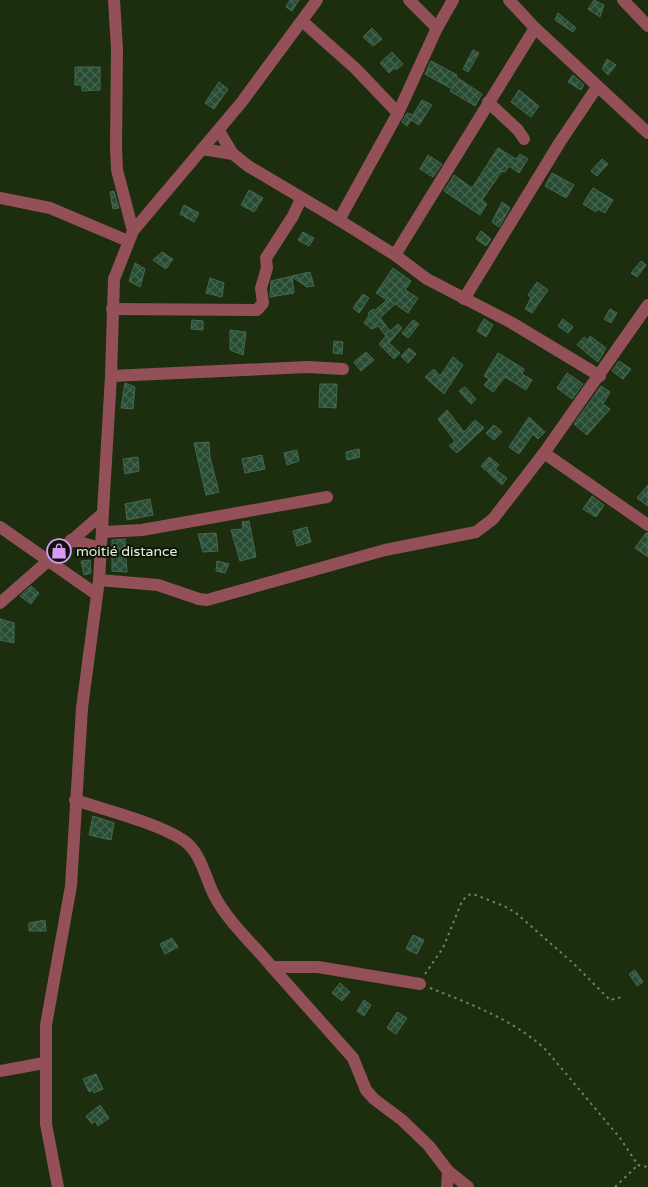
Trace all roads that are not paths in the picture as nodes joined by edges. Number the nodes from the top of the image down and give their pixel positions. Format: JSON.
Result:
{"nodes":[{"id":1,"x":114,"y":0,"type":"edge"},
{"id":2,"x":317,"y":0,"type":"edge"},
{"id":3,"x":409,"y":0,"type":"edge"},
{"id":4,"x":453,"y":0,"type":"edge"},
{"id":5,"x":509,"y":0,"type":"edge"},
{"id":6,"x":623,"y":0,"type":"edge"},
{"id":7,"x":302,"y":21,"type":"junction"},
{"id":8,"x":648,"y":26,"type":"edge"},
{"id":9,"x":437,"y":28,"type":"junction"},
{"id":10,"x":535,"y":28,"type":"junction"},
{"id":11,"x":597,"y":87,"type":"junction"},
{"id":12,"x":488,"y":102,"type":"junction"},
{"id":13,"x":398,"y":113,"type":"junction"},
{"id":14,"x":219,"y":130,"type":"junction"},
{"id":15,"x":648,"y":133,"type":"edge"},
{"id":16,"x":524,"y":139,"type":"dead end"},
{"id":17,"x":202,"y":149,"type":"junction"},
{"id":18,"x":233,"y":154,"type":"junction"},
{"id":19,"x":0,"y":198,"type":"edge"},
{"id":20,"x":301,"y":199,"type":"junction"},
{"id":21,"x":340,"y":220,"type":"junction"},
{"id":22,"x":131,"y":236,"type":"junction"},
{"id":23,"x":395,"y":255,"type":"junction"},
{"id":24,"x":464,"y":299,"type":"junction"},
{"id":25,"x":648,"y":305,"type":"edge"},
{"id":26,"x":112,"y":309,"type":"junction"},
{"id":27,"x":343,"y":369,"type":"dead end"},
{"id":28,"x":111,"y":376,"type":"junction"},
{"id":29,"x":600,"y":376,"type":"junction"},
{"id":30,"x":544,"y":453,"type":"junction"},
{"id":31,"x":327,"y":497,"type":"dead end"},
{"id":32,"x":102,"y":514,"type":"junction"},
{"id":33,"x":648,"y":525,"type":"edge"},
{"id":34,"x":0,"y":527,"type":"edge"},
{"id":35,"x":103,"y":532,"type":"junction"},
{"id":36,"x":71,"y":540,"type":"junction"},
{"id":37,"x":101,"y":548,"type":"junction"},
{"id":38,"x":47,"y":560,"type":"junction"},
{"id":39,"x":99,"y":580,"type":"junction"},
{"id":40,"x":96,"y":594,"type":"junction"},
{"id":41,"x":0,"y":603,"type":"edge"},
{"id":42,"x":75,"y":800,"type":"junction"},
{"id":43,"x":272,"y":967,"type":"junction"},
{"id":44,"x":420,"y":984,"type":"road end"},
{"id":45,"x":44,"y":1063,"type":"junction"},
{"id":46,"x":0,"y":1071,"type":"edge"},
{"id":47,"x":448,"y":1171,"type":"junction"},
{"id":48,"x":58,"y":1187,"type":"edge"},
{"id":49,"x":447,"y":1187,"type":"edge"},
{"id":50,"x":468,"y":1187,"type":"edge"}],
"edges":[{"from":1,"to":22,"type":"street"},
{"from":2,"to":7,"type":"street"},
{"from":3,"to":9,"type":"street"},
{"from":4,"to":9,"type":"street"},
{"from":5,"to":10,"type":"street"},
{"from":6,"to":8,"type":"street"},
{"from":7,"to":13,"type":"street"},
{"from":7,"to":14,"type":"street"},
{"from":9,"to":13,"type":"street"},
{"from":10,"to":11,"type":"street"},
{"from":10,"to":12,"type":"street"},
{"from":11,"to":15,"type":"street"},
{"from":11,"to":24,"type":"street"},
{"from":12,"to":16,"type":"street"},
{"from":12,"to":23,"type":"street"},
{"from":13,"to":21,"type":"street"},
{"from":14,"to":17,"type":"street"},
{"from":14,"to":18,"type":"street"},
{"from":17,"to":18,"type":"street"},
{"from":17,"to":22,"type":"street"},
{"from":18,"to":20,"type":"street"},
{"from":19,"to":22,"type":"street"},
{"from":20,"to":21,"type":"street"},
{"from":20,"to":26,"type":"street"},
{"from":21,"to":23,"type":"street"},
{"from":22,"to":26,"type":"street"},
{"from":23,"to":24,"type":"street"},
{"from":24,"to":29,"type":"street"},
{"from":25,"to":29,"type":"street"},
{"from":26,"to":28,"type":"street"},
{"from":27,"to":28,"type":"street"},
{"from":28,"to":32,"type":"street"},
{"from":29,"to":30,"type":"street"},
{"from":30,"to":33,"type":"street"},
{"from":30,"to":39,"type":"street"},
{"from":31,"to":35,"type":"street"},
{"from":32,"to":35,"type":"street"},
{"from":32,"to":36,"type":"street"},
{"from":34,"to":38,"type":"street"},
{"from":35,"to":37,"type":"street"},
{"from":36,"to":37,"type":"street"},
{"from":36,"to":38,"type":"street"},
{"from":37,"to":39,"type":"street"},
{"from":38,"to":40,"type":"street"},
{"from":38,"to":41,"type":"street"},
{"from":39,"to":40,"type":"street"},
{"from":40,"to":42,"type":"street"},
{"from":42,"to":43,"type":"street"},
{"from":42,"to":45,"type":"street"},
{"from":43,"to":44,"type":"street"},
{"from":43,"to":47,"type":"street"},
{"from":45,"to":46,"type":"street"},
{"from":45,"to":48,"type":"street"},
{"from":47,"to":49,"type":"street"},
{"from":47,"to":50,"type":"street"}]}
